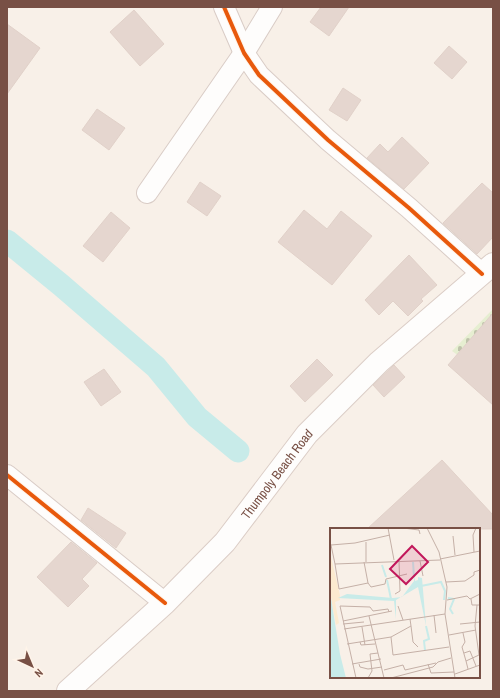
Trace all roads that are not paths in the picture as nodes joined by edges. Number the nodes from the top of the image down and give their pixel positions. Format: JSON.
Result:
{"nodes":[{"id":1,"x":224,"y":7,"type":"edge"},
{"id":2,"x":272,"y":7,"type":"edge"},
{"id":3,"x":244,"y":53,"type":"junction"},
{"id":4,"x":147,"y":193,"type":"dead end"},
{"id":5,"x":488,"y":269,"type":"edge"},
{"id":6,"x":7,"y":475,"type":"edge"},
{"id":7,"x":165,"y":604,"type":"junction"},
{"id":8,"x":68,"y":691,"type":"edge"}],
"edges":[{"from":1,"to":3,"type":"street"},
{"from":2,"to":3,"type":"street"},
{"from":3,"to":4,"type":"street"},
{"from":3,"to":5,"type":"street"},
{"from":5,"to":7,"type":"main road","name":"Thumpoly Beach Road"},
{"from":6,"to":7,"type":"street"},
{"from":7,"to":8,"type":"main road","name":"Thumpoly Beach Road"}]}
